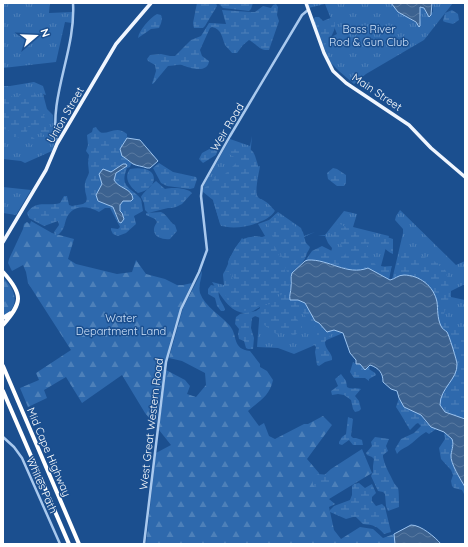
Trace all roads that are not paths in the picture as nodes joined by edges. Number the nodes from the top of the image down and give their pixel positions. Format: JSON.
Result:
{"nodes":[{"id":1,"x":73,"y":3,"type":"edge"},
{"id":2,"x":151,"y":3,"type":"edge"},
{"id":3,"x":306,"y":3,"type":"edge"},
{"id":4,"x":308,"y":10,"type":"junction"},
{"id":5,"x":57,"y":144,"type":"junction"},
{"id":6,"x":465,"y":177,"type":"edge"},
{"id":7,"x":3,"y":242,"type":"edge"},
{"id":8,"x":202,"y":264,"type":"joint"},
{"id":9,"x":3,"y":272,"type":"edge"},
{"id":10,"x":3,"y":276,"type":"edge"},
{"id":11,"x":3,"y":318,"type":"edge"},
{"id":12,"x":3,"y":325,"type":"edge"},
{"id":13,"x":3,"y":366,"type":"edge"},
{"id":14,"x":3,"y":391,"type":"edge"},
{"id":15,"x":3,"y":437,"type":"edge"},
{"id":16,"x":60,"y":544,"type":"edge"},
{"id":17,"x":69,"y":544,"type":"edge"},
{"id":18,"x":80,"y":544,"type":"edge"},
{"id":19,"x":144,"y":544,"type":"edge"}],
"edges":[{"from":1,"to":5,"type":"street"},
{"from":2,"to":5,"type":"main road","name":"Union Street"},
{"from":3,"to":4,"type":"main road","name":"Main Street"},
{"from":4,"to":6,"type":"main road","name":"Main Street"},
{"from":4,"to":8,"type":"street","name":"Weir Road"},
{"from":5,"to":7,"type":"main road","name":"Union Street"},
{"from":8,"to":19,"type":"street","name":"West Great Western Road"},
{"from":9,"to":12,"type":"highway"},
{"from":10,"to":11,"type":"highway"},
{"from":13,"to":18,"type":"highway","name":"Mid Cape Highway"},
{"from":14,"to":17,"type":"highway","name":"Mid Cape Highway"},
{"from":15,"to":16,"type":"street","name":"Whites Path"}]}
